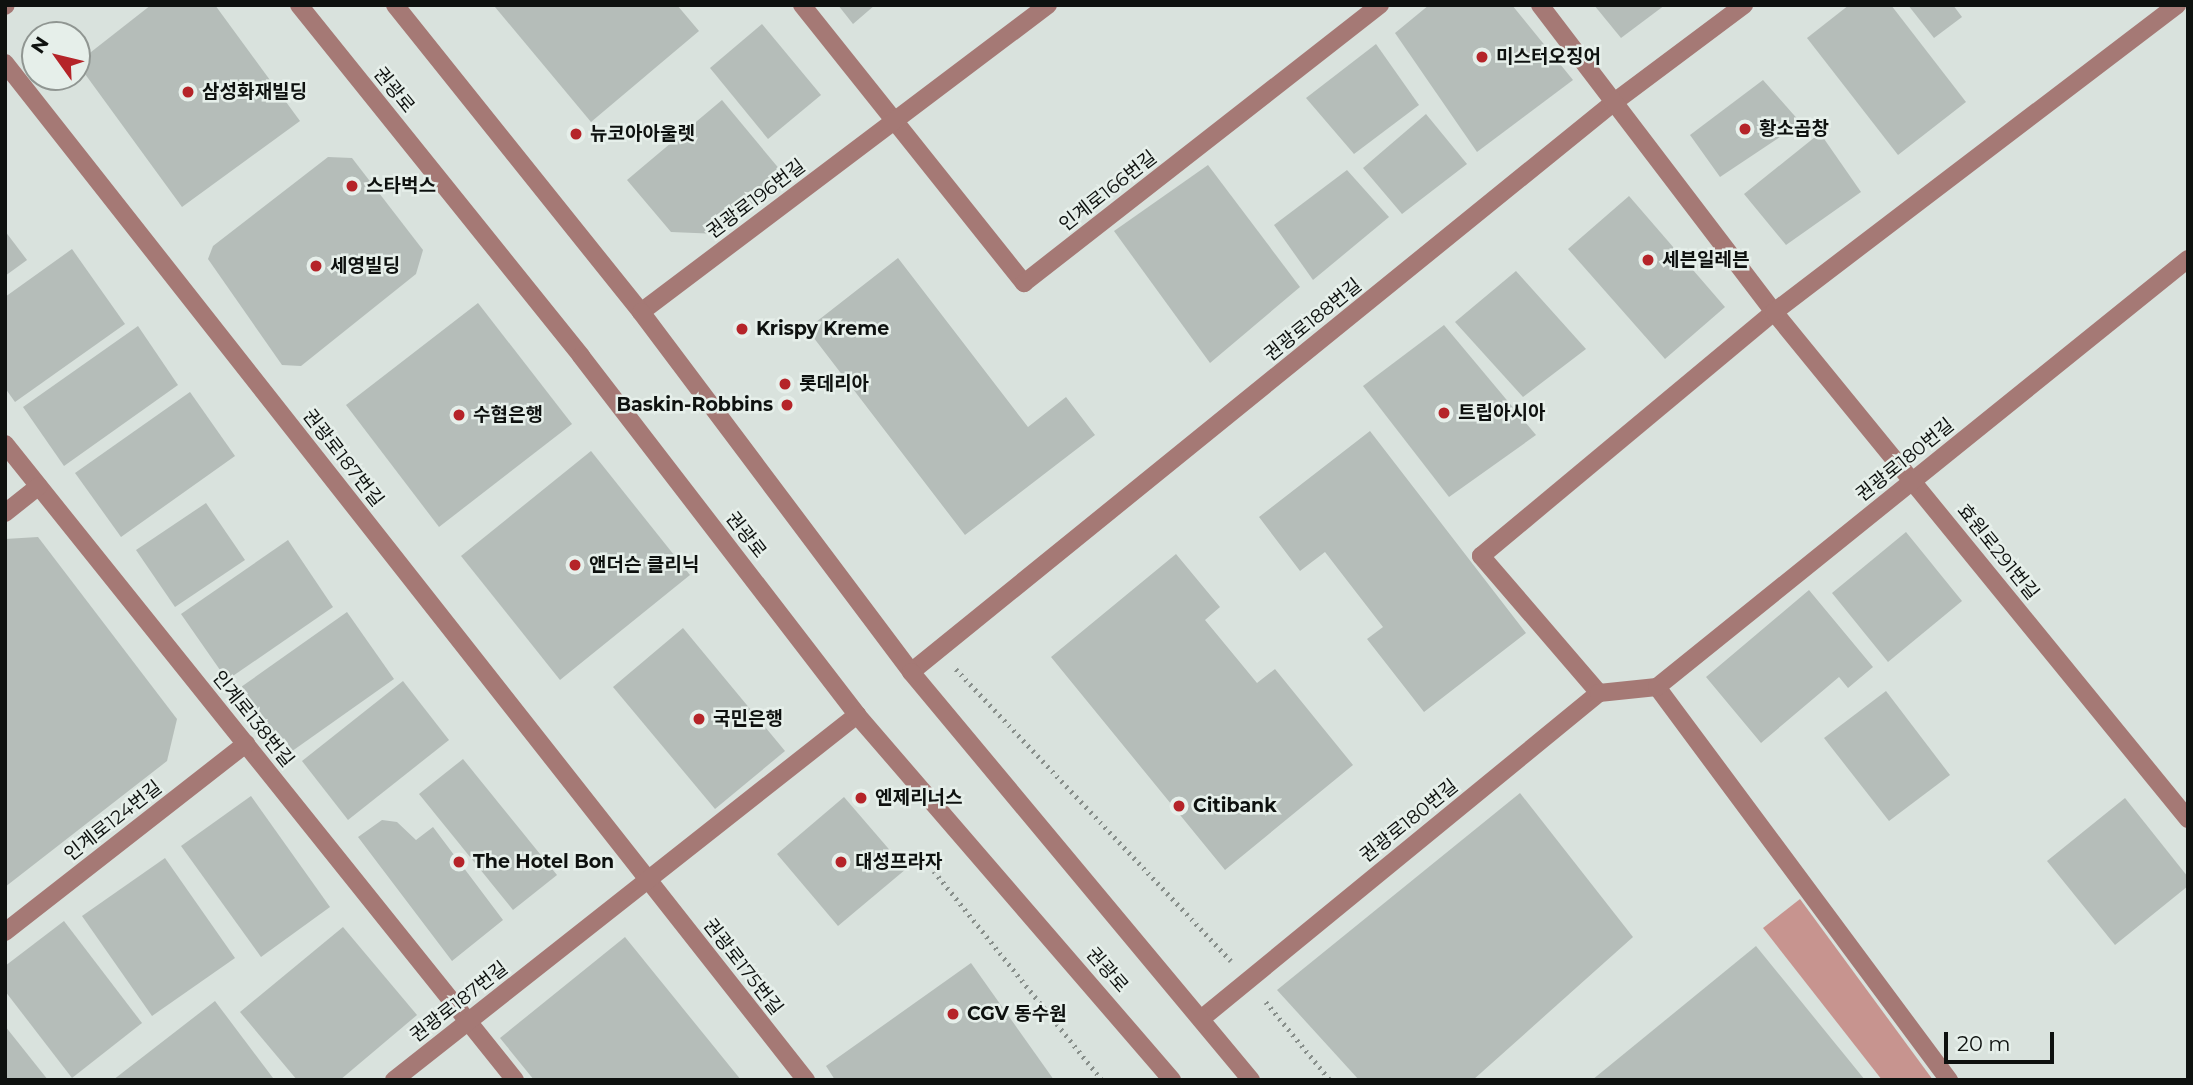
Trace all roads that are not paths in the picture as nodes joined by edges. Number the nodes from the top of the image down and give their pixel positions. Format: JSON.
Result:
{"nodes":[{"id":1,"x":299,"y":5,"type":"edge"},
{"id":2,"x":395,"y":5,"type":"edge"},
{"id":3,"x":802,"y":5,"type":"edge"},
{"id":4,"x":1048,"y":5,"type":"edge"},
{"id":5,"x":1380,"y":5,"type":"edge"},
{"id":6,"x":1540,"y":5,"type":"edge"},
{"id":7,"x":1744,"y":5,"type":"edge"},
{"id":8,"x":2177,"y":5,"type":"edge"},
{"id":9,"x":5,"y":63,"type":"edge"},
{"id":10,"x":1613,"y":103,"type":"junction"},
{"id":11,"x":896,"y":120,"type":"junction"},
{"id":12,"x":2185,"y":267,"type":"edge"},
{"id":13,"x":641,"y":312,"type":"junction"},
{"id":14,"x":1774,"y":312,"type":"junction"},
{"id":15,"x":5,"y":444,"type":"edge"},
{"id":16,"x":1913,"y":481,"type":"junction"},
{"id":17,"x":39,"y":486,"type":"junction"},
{"id":18,"x":5,"y":513,"type":"edge"},
{"id":19,"x":911,"y":672,"type":"junction"},
{"id":20,"x":1657,"y":687,"type":"junction"},
{"id":21,"x":1599,"y":693,"type":"junction"},
{"id":22,"x":857,"y":715,"type":"junction"},
{"id":23,"x":246,"y":744,"type":"junction"},
{"id":24,"x":2188,"y":819,"type":"edge"},
{"id":25,"x":648,"y":880,"type":"junction"},
{"id":26,"x":5,"y":932,"type":"edge"},
{"id":27,"x":1201,"y":1019,"type":"junction"},
{"id":28,"x":468,"y":1021,"type":"junction"},
{"id":29,"x":394,"y":1080,"type":"edge"},
{"id":30,"x":515,"y":1080,"type":"edge"},
{"id":31,"x":806,"y":1080,"type":"edge"},
{"id":32,"x":1172,"y":1080,"type":"edge"},
{"id":33,"x":1251,"y":1080,"type":"edge"},
{"id":34,"x":1949,"y":1080,"type":"edge"}],
"edges":[{"from":1,"to":22,"type":"street","name":"권광로"},
{"from":2,"to":13,"type":"street"},
{"from":3,"to":11,"type":"street"},
{"from":4,"to":11,"type":"street","name":"권광로196번길"},
{"from":5,"to":11,"type":"street","name":"인계로166번길"},
{"from":6,"to":10,"type":"street"},
{"from":7,"to":10,"type":"street","name":"권광로188번길"},
{"from":8,"to":14,"type":"street"},
{"from":9,"to":25,"type":"street","name":"권광로187번길"},
{"from":10,"to":14,"type":"street","name":"효원로291번길"},
{"from":10,"to":19,"type":"street","name":"권광로188번길"},
{"from":11,"to":13,"type":"street","name":"권광로196번길"},
{"from":12,"to":16,"type":"street","name":"권광로180번길"},
{"from":13,"to":19,"type":"street"},
{"from":14,"to":16,"type":"street","name":"효원로291번길"},
{"from":14,"to":21,"type":"street"},
{"from":15,"to":17,"type":"street","name":"인계로138번길"},
{"from":16,"to":20,"type":"street","name":"권광로180번길"},
{"from":16,"to":24,"type":"street","name":"효원로291번길"},
{"from":17,"to":18,"type":"street"},
{"from":17,"to":23,"type":"street","name":"인계로138번길"},
{"from":19,"to":27,"type":"street"},
{"from":20,"to":21,"type":"street"},
{"from":20,"to":34,"type":"street"},
{"from":21,"to":27,"type":"street","name":"권광로180번길"},
{"from":22,"to":25,"type":"street","name":"권광로187번길"},
{"from":22,"to":32,"type":"street","name":"권광로"},
{"from":23,"to":26,"type":"street","name":"인계로124번길"},
{"from":23,"to":28,"type":"street","name":"인계로138번길"},
{"from":25,"to":28,"type":"street","name":"권광로187번길"},
{"from":25,"to":31,"type":"street","name":"권광로175번길"},
{"from":27,"to":33,"type":"street"},
{"from":28,"to":29,"type":"street","name":"권광로187번길"},
{"from":28,"to":30,"type":"street","name":"인계로138번길"}]}
